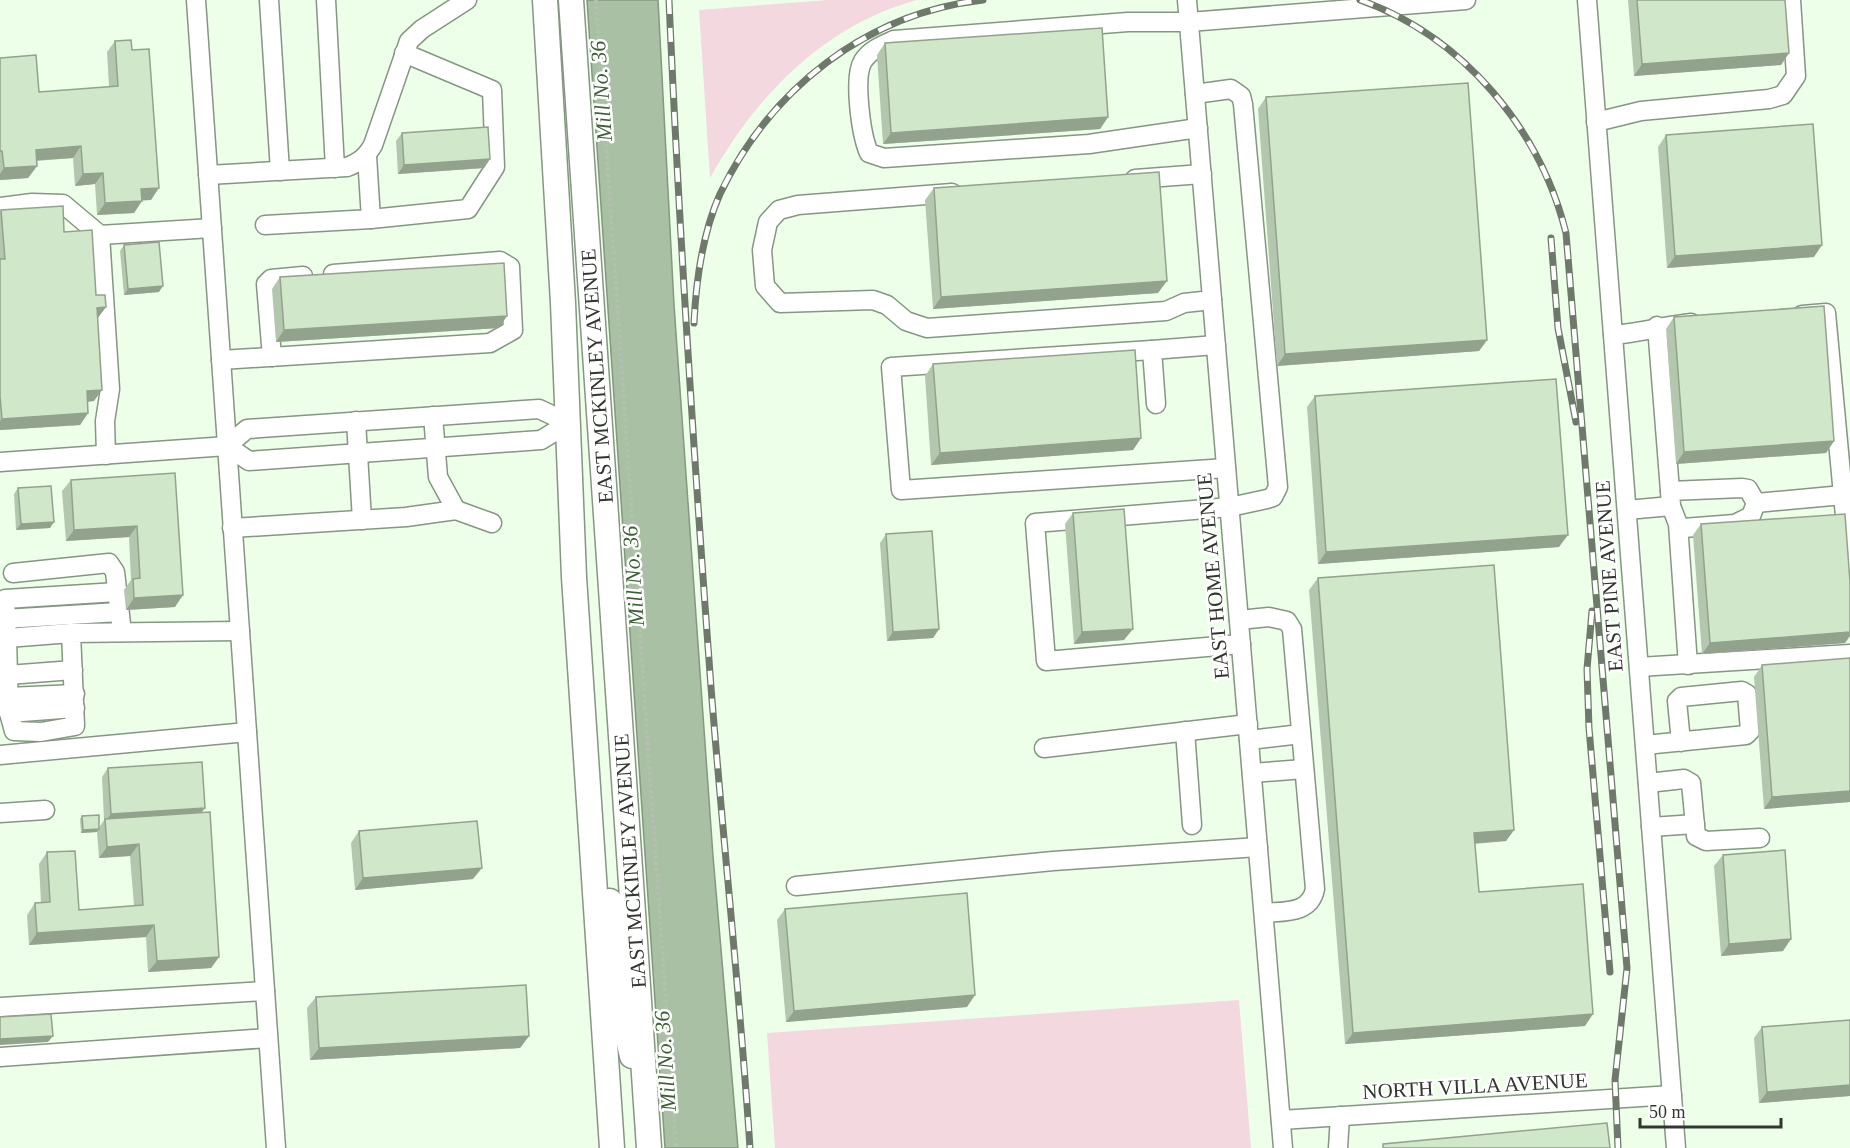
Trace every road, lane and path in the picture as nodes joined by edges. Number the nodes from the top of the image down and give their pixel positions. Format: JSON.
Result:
{"nodes":[{"id":1,"x":195,"y":0,"type":"edge"},
{"id":2,"x":269,"y":0,"type":"edge"},
{"id":3,"x":326,"y":0,"type":"edge"},
{"id":4,"x":467,"y":0,"type":"edge"},
{"id":5,"x":545,"y":0,"type":"edge"},
{"id":6,"x":571,"y":0,"type":"edge"},
{"id":7,"x":596,"y":0,"type":"edge"},
{"id":8,"x":1187,"y":0,"type":"edge"},
{"id":9,"x":1466,"y":0,"type":"edge"},
{"id":10,"x":1587,"y":0,"type":"edge"},
{"id":11,"x":1791,"y":0,"type":"edge"},
{"id":12,"x":1189,"y":22,"type":"junction"},
{"id":13,"x":404,"y":52,"type":"junction"},
{"id":14,"x":1195,"y":94,"type":"junction"},
{"id":15,"x":1596,"y":122,"type":"junction"},
{"id":16,"x":1198,"y":128,"type":"junction"},
{"id":17,"x":367,"y":156,"type":"junction"},
{"id":18,"x":335,"y":168,"type":"junction"},
{"id":19,"x":280,"y":171,"type":"junction"},
{"id":20,"x":1202,"y":174,"type":"junction"},
{"id":21,"x":208,"y":175,"type":"junction"},
{"id":22,"x":1118,"y":180,"type":"edge"},
{"id":23,"x":964,"y":192,"type":"edge"},
{"id":24,"x":0,"y":207,"type":"edge"},
{"id":25,"x":371,"y":219,"type":"junction"},
{"id":26,"x":265,"y":225,"type":"dead end"},
{"id":27,"x":212,"y":228,"type":"junction"},
{"id":28,"x":100,"y":235,"type":"junction"},
{"id":29,"x":1212,"y":300,"type":"junction"},
{"id":30,"x":1781,"y":316,"type":"edge"},
{"id":31,"x":1714,"y":322,"type":"edge"},
{"id":32,"x":1658,"y":326,"type":"junction"},
{"id":33,"x":1613,"y":335,"type":"junction"},
{"id":34,"x":1216,"y":345,"type":"junction"},
{"id":35,"x":1152,"y":350,"type":"junction"},
{"id":36,"x":272,"y":357,"type":"junction"},
{"id":37,"x":221,"y":360,"type":"junction"},
{"id":38,"x":1156,"y":404,"type":"dead end"},
{"id":39,"x":433,"y":416,"type":"junction"},
{"id":40,"x":356,"y":421,"type":"junction"},
{"id":41,"x":600,"y":421,"type":"junction"},
{"id":42,"x":569,"y":423,"type":"junction"},
{"id":43,"x":227,"y":446,"type":"junction"},
{"id":44,"x":435,"y":448,"type":"junction"},
{"id":45,"x":358,"y":453,"type":"junction"},
{"id":46,"x":106,"y":455,"type":"junction"},
{"id":47,"x":0,"y":462,"type":"edge"},
{"id":48,"x":1226,"y":468,"type":"junction"},
{"id":49,"x":1843,"y":495,"type":"junction"},
{"id":50,"x":1670,"y":498,"type":"junction"},
{"id":51,"x":1756,"y":503,"type":"junction"},
{"id":52,"x":1230,"y":507,"type":"junction"},
{"id":53,"x":456,"y":510,"type":"junction"},
{"id":54,"x":1627,"y":510,"type":"junction"},
{"id":55,"x":362,"y":520,"type":"junction"},
{"id":56,"x":492,"y":522,"type":"dead end"},
{"id":57,"x":1678,"y":524,"type":"junction"},
{"id":58,"x":232,"y":528,"type":"junction"},
{"id":59,"x":1850,"y":567,"type":"edge"},
{"id":60,"x":13,"y":573,"type":"dead end"},
{"id":61,"x":574,"y":577,"type":"junction"},
{"id":62,"x":117,"y":592,"type":"junction"},
{"id":63,"x":119,"y":612,"type":"junction"},
{"id":64,"x":4,"y":619,"type":"junction"},
{"id":65,"x":1239,"y":620,"type":"junction"},
{"id":66,"x":240,"y":631,"type":"junction"},
{"id":67,"x":122,"y":632,"type":"junction"},
{"id":68,"x":71,"y":633,"type":"junction"},
{"id":69,"x":7,"y":638,"type":"junction"},
{"id":70,"x":1241,"y":644,"type":"junction"},
{"id":71,"x":1850,"y":654,"type":"edge"},
{"id":72,"x":1688,"y":665,"type":"junction"},
{"id":73,"x":1639,"y":667,"type":"junction"},
{"id":74,"x":73,"y":670,"type":"junction"},
{"id":75,"x":8,"y":675,"type":"junction"},
{"id":76,"x":1185,"y":731,"type":"junction"},
{"id":77,"x":247,"y":732,"type":"junction"},
{"id":78,"x":1248,"y":732,"type":"junction"},
{"id":79,"x":1301,"y":734,"type":"junction"},
{"id":80,"x":1681,"y":742,"type":"dead end"},
{"id":81,"x":1645,"y":745,"type":"junction"},
{"id":82,"x":1044,"y":748,"type":"dead end"},
{"id":83,"x":0,"y":755,"type":"edge"},
{"id":84,"x":1304,"y":769,"type":"junction"},
{"id":85,"x":1252,"y":773,"type":"junction"},
{"id":86,"x":1648,"y":783,"type":"junction"},
{"id":87,"x":45,"y":810,"type":"dead end"},
{"id":88,"x":0,"y":813,"type":"edge"},
{"id":89,"x":1695,"y":824,"type":"junction"},
{"id":90,"x":1192,"y":825,"type":"dead end"},
{"id":91,"x":1651,"y":827,"type":"junction"},
{"id":92,"x":1760,"y":838,"type":"dead end"},
{"id":93,"x":1258,"y":847,"type":"junction"},
{"id":94,"x":629,"y":853,"type":"junction"},
{"id":95,"x":595,"y":885,"type":"junction"},
{"id":96,"x":796,"y":886,"type":"dead end"},
{"id":97,"x":1264,"y":913,"type":"junction"},
{"id":98,"x":265,"y":991,"type":"junction"},
{"id":99,"x":0,"y":1007,"type":"edge"},
{"id":100,"x":268,"y":1038,"type":"junction"},
{"id":101,"x":0,"y":1057,"type":"edge"},
{"id":102,"x":1672,"y":1095,"type":"junction"},
{"id":103,"x":647,"y":1110,"type":"junction"},
{"id":104,"x":1340,"y":1116,"type":"junction"},
{"id":105,"x":1281,"y":1120,"type":"junction"},
{"id":106,"x":276,"y":1148,"type":"edge"},
{"id":107,"x":612,"y":1148,"type":"edge"},
{"id":108,"x":649,"y":1148,"type":"edge"},
{"id":109,"x":675,"y":1148,"type":"edge"},
{"id":110,"x":1283,"y":1148,"type":"edge"},
{"id":111,"x":1338,"y":1148,"type":"edge"},
{"id":112,"x":1676,"y":1148,"type":"edge"}],
"edges":[{"from":1,"to":21,"type":"street"},
{"from":2,"to":19,"type":"street"},
{"from":3,"to":18,"type":"street"},
{"from":4,"to":13,"type":"street"},
{"from":5,"to":42,"type":"main road","name":"EAST MCKINLEY AVENUE"},
{"from":6,"to":41,"type":"main road","name":"EAST MCKINLEY AVENUE"},
{"from":7,"to":109,"type":"path"},
{"from":8,"to":12,"type":"street","name":"EAST HOME AVENUE"},
{"from":9,"to":12,"type":"street"},
{"from":10,"to":15,"type":"street","name":"EAST PINE AVENUE"},
{"from":11,"to":15,"type":"street"},
{"from":12,"to":14,"type":"street","name":"EAST HOME AVENUE"},
{"from":12,"to":16,"type":"street"},
{"from":13,"to":17,"type":"street"},
{"from":13,"to":25,"type":"street"},
{"from":14,"to":16,"type":"street","name":"EAST HOME AVENUE"},
{"from":14,"to":52,"type":"street"},
{"from":15,"to":33,"type":"street","name":"EAST PINE AVENUE"},
{"from":16,"to":20,"type":"street","name":"EAST HOME AVENUE"},
{"from":17,"to":18,"type":"street"},
{"from":17,"to":25,"type":"street"},
{"from":18,"to":19,"type":"street"},
{"from":19,"to":21,"type":"street"},
{"from":20,"to":22,"type":"street"},
{"from":20,"to":29,"type":"street","name":"EAST HOME AVENUE"},
{"from":21,"to":27,"type":"street"},
{"from":23,"to":29,"type":"street"},
{"from":24,"to":28,"type":"street"},
{"from":25,"to":26,"type":"street"},
{"from":27,"to":28,"type":"street"},
{"from":27,"to":37,"type":"street"},
{"from":28,"to":46,"type":"street"},
{"from":29,"to":34,"type":"street","name":"EAST HOME AVENUE"},
{"from":30,"to":49,"type":"street"},
{"from":31,"to":32,"type":"street"},
{"from":32,"to":33,"type":"street"},
{"from":32,"to":50,"type":"street"},
{"from":33,"to":54,"type":"street","name":"EAST PINE AVENUE"},
{"from":34,"to":35,"type":"street"},
{"from":34,"to":48,"type":"street","name":"EAST HOME AVENUE"},
{"from":35,"to":38,"type":"street"},
{"from":35,"to":48,"type":"street"},
{"from":36,"to":36,"type":"street"},
{"from":36,"to":37,"type":"street"},
{"from":37,"to":43,"type":"street"},
{"from":39,"to":40,"type":"street"},
{"from":39,"to":42,"type":"street"},
{"from":39,"to":44,"type":"street"},
{"from":40,"to":43,"type":"street"},
{"from":40,"to":45,"type":"street"},
{"from":41,"to":42,"type":"main road"},
{"from":41,"to":94,"type":"main road","name":"EAST MCKINLEY AVENUE"},
{"from":42,"to":44,"type":"street"},
{"from":42,"to":61,"type":"main road","name":"EAST MCKINLEY AVENUE"},
{"from":43,"to":45,"type":"street"},
{"from":43,"to":46,"type":"street"},
{"from":43,"to":58,"type":"street"},
{"from":44,"to":45,"type":"street"},
{"from":44,"to":53,"type":"street"},
{"from":45,"to":55,"type":"street"},
{"from":46,"to":47,"type":"street"},
{"from":48,"to":52,"type":"street","name":"EAST HOME AVENUE"},
{"from":49,"to":51,"type":"street"},
{"from":49,"to":59,"type":"street"},
{"from":50,"to":51,"type":"street"},
{"from":50,"to":54,"type":"street"},
{"from":50,"to":57,"type":"street"},
{"from":51,"to":57,"type":"street"},
{"from":52,"to":65,"type":"street","name":"EAST HOME AVENUE"},
{"from":52,"to":70,"type":"street"},
{"from":53,"to":55,"type":"street"},
{"from":53,"to":56,"type":"street"},
{"from":54,"to":73,"type":"street","name":"EAST PINE AVENUE"},
{"from":55,"to":58,"type":"street"},
{"from":57,"to":72,"type":"street"},
{"from":58,"to":66,"type":"street"},
{"from":60,"to":62,"type":"street"},
{"from":61,"to":94,"type":"main road"},
{"from":61,"to":95,"type":"main road","name":"EAST MCKINLEY AVENUE"},
{"from":62,"to":63,"type":"street"},
{"from":62,"to":64,"type":"street"},
{"from":63,"to":64,"type":"street"},
{"from":63,"to":67,"type":"street"},
{"from":64,"to":69,"type":"street"},
{"from":65,"to":70,"type":"street","name":"EAST HOME AVENUE"},
{"from":65,"to":79,"type":"street"},
{"from":66,"to":67,"type":"street"},
{"from":66,"to":77,"type":"street"},
{"from":67,"to":68,"type":"street"},
{"from":68,"to":69,"type":"street"},
{"from":68,"to":74,"type":"street"},
{"from":69,"to":75,"type":"street"},
{"from":70,"to":78,"type":"street","name":"EAST HOME AVENUE"},
{"from":71,"to":72,"type":"street"},
{"from":72,"to":73,"type":"street"},
{"from":73,"to":81,"type":"street","name":"EAST PINE AVENUE"},
{"from":74,"to":75,"type":"street"},
{"from":74,"to":75,"type":"street"},
{"from":76,"to":78,"type":"street"},
{"from":76,"to":82,"type":"street"},
{"from":76,"to":90,"type":"street"},
{"from":77,"to":83,"type":"street"},
{"from":77,"to":98,"type":"street"},
{"from":78,"to":79,"type":"street"},
{"from":78,"to":85,"type":"street","name":"EAST HOME AVENUE"},
{"from":79,"to":84,"type":"street"},
{"from":80,"to":81,"type":"street"},
{"from":81,"to":86,"type":"street","name":"EAST PINE AVENUE"},
{"from":84,"to":85,"type":"street"},
{"from":84,"to":97,"type":"street"},
{"from":85,"to":93,"type":"street","name":"EAST HOME AVENUE"},
{"from":86,"to":89,"type":"street"},
{"from":86,"to":91,"type":"street","name":"EAST PINE AVENUE"},
{"from":87,"to":88,"type":"street"},
{"from":89,"to":91,"type":"street"},
{"from":89,"to":92,"type":"street"},
{"from":91,"to":102,"type":"street","name":"EAST PINE AVENUE"},
{"from":93,"to":96,"type":"street"},
{"from":93,"to":97,"type":"street","name":"EAST HOME AVENUE"},
{"from":94,"to":103,"type":"main road","name":"EAST MCKINLEY AVENUE"},
{"from":95,"to":103,"type":"main road"},
{"from":95,"to":107,"type":"main road","name":"EAST MCKINLEY AVENUE"},
{"from":97,"to":105,"type":"street","name":"EAST HOME AVENUE"},
{"from":98,"to":99,"type":"street"},
{"from":98,"to":100,"type":"street"},
{"from":100,"to":101,"type":"street"},
{"from":100,"to":106,"type":"street"},
{"from":102,"to":104,"type":"street","name":"NORTH VILLA AVENUE"},
{"from":102,"to":112,"type":"street","name":"EAST PINE AVENUE"},
{"from":103,"to":108,"type":"main road","name":"EAST MCKINLEY AVENUE"},
{"from":104,"to":105,"type":"street","name":"NORTH VILLA AVENUE"},
{"from":104,"to":111,"type":"street"},
{"from":105,"to":110,"type":"street","name":"EAST HOME AVENUE"}]}
